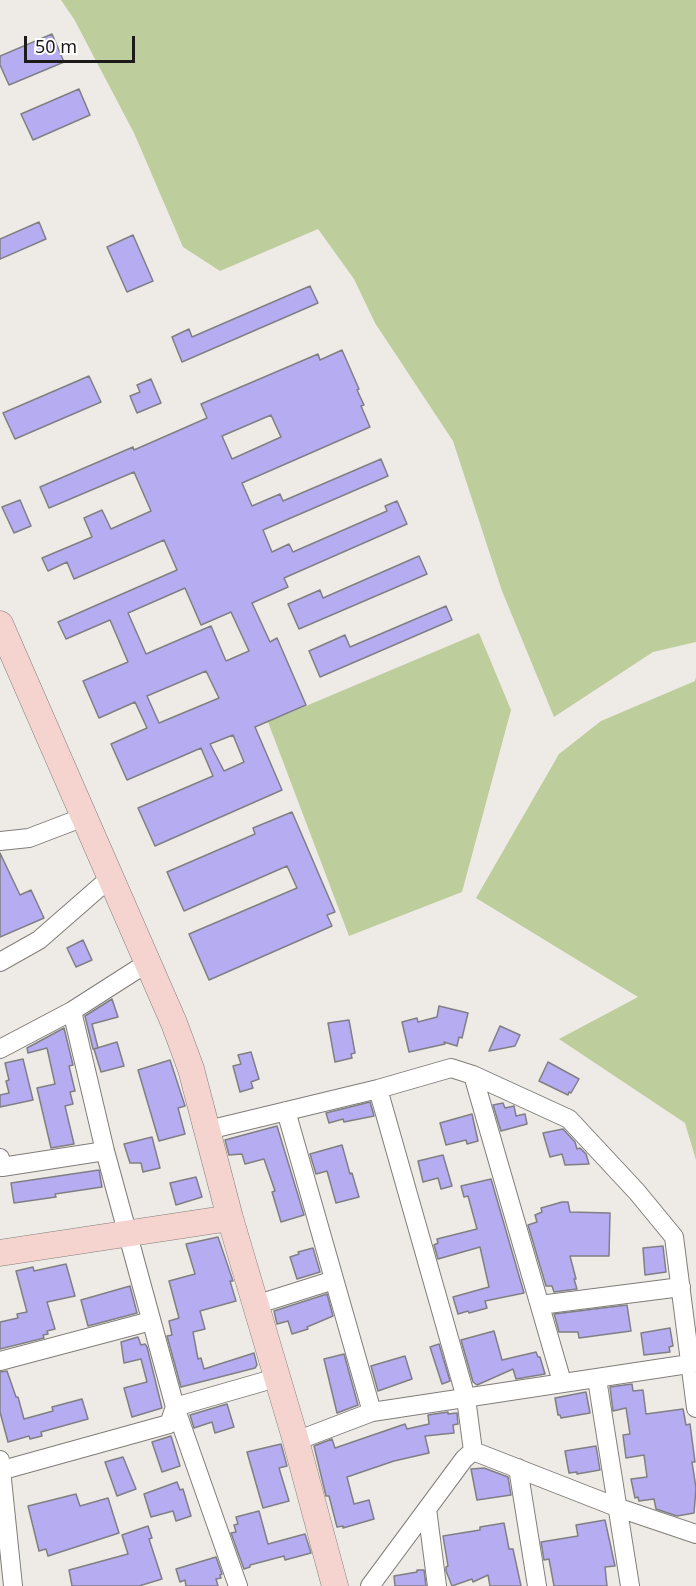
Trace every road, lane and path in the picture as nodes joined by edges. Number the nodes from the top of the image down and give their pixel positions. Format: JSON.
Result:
{"nodes":[{"id":1,"x":0,"y":624,"type":"edge"},
{"id":2,"x":84,"y":817,"type":"junction"},
{"id":3,"x":0,"y":841,"type":"edge"},
{"id":4,"x":110,"y":878,"type":"junction"},
{"id":5,"x":0,"y":962,"type":"edge"},
{"id":6,"x":147,"y":963,"type":"junction"},
{"id":7,"x":72,"y":1011,"type":"junction"},
{"id":8,"x":0,"y":1049,"type":"edge"},
{"id":9,"x":473,"y":1075,"type":"junction"},
{"id":10,"x":378,"y":1089,"type":"junction"},
{"id":11,"x":286,"y":1111,"type":"junction"},
{"id":12,"x":208,"y":1130,"type":"junction"},
{"id":13,"x":105,"y":1151,"type":"junction"},
{"id":14,"x":0,"y":1158,"type":"edge"},
{"id":15,"x":230,"y":1218,"type":"junction"},
{"id":16,"x":127,"y":1234,"type":"junction"},
{"id":17,"x":0,"y":1253,"type":"edge"},
{"id":18,"x":334,"y":1280,"type":"junction"},
{"id":19,"x":681,"y":1287,"type":"junction"},
{"id":20,"x":255,"y":1305,"type":"junction"},
{"id":21,"x":540,"y":1305,"type":"junction"},
{"id":22,"x":151,"y":1321,"type":"junction"},
{"id":23,"x":0,"y":1361,"type":"edge"},
{"id":24,"x":693,"y":1364,"type":"edge"},
{"id":25,"x":276,"y":1378,"type":"junction"},
{"id":26,"x":597,"y":1379,"type":"junction"},
{"id":27,"x":562,"y":1382,"type":"junction"},
{"id":28,"x":465,"y":1398,"type":"junction"},
{"id":29,"x":175,"y":1407,"type":"junction"},
{"id":30,"x":696,"y":1408,"type":"edge"},
{"id":31,"x":372,"y":1412,"type":"junction"},
{"id":32,"x":296,"y":1441,"type":"junction"},
{"id":33,"x":473,"y":1451,"type":"junction"},
{"id":34,"x":1,"y":1464,"type":"edge"},
{"id":35,"x":518,"y":1468,"type":"junction"},
{"id":36,"x":619,"y":1508,"type":"junction"},
{"id":37,"x":428,"y":1509,"type":"junction"},
{"id":38,"x":696,"y":1534,"type":"edge"},
{"id":39,"x":13,"y":1586,"type":"edge"},
{"id":40,"x":238,"y":1586,"type":"edge"},
{"id":41,"x":335,"y":1586,"type":"edge"},
{"id":42,"x":370,"y":1586,"type":"edge"},
{"id":43,"x":438,"y":1586,"type":"edge"},
{"id":44,"x":537,"y":1586,"type":"edge"},
{"id":45,"x":630,"y":1586,"type":"edge"}],
"edges":[{"from":1,"to":2,"type":"street"},
{"from":2,"to":3,"type":"street"},
{"from":2,"to":4,"type":"street"},
{"from":4,"to":5,"type":"street"},
{"from":4,"to":6,"type":"street"},
{"from":6,"to":7,"type":"street"},
{"from":6,"to":12,"type":"street"},
{"from":7,"to":8,"type":"street"},
{"from":7,"to":13,"type":"street"},
{"from":9,"to":10,"type":"street"},
{"from":9,"to":19,"type":"street"},
{"from":9,"to":21,"type":"street"},
{"from":10,"to":11,"type":"street"},
{"from":10,"to":28,"type":"street"},
{"from":11,"to":12,"type":"street"},
{"from":11,"to":18,"type":"street"},
{"from":12,"to":15,"type":"street"},
{"from":13,"to":14,"type":"street"},
{"from":13,"to":16,"type":"street"},
{"from":15,"to":16,"type":"street"},
{"from":15,"to":20,"type":"street"},
{"from":16,"to":17,"type":"street"},
{"from":16,"to":22,"type":"street"},
{"from":18,"to":20,"type":"street"},
{"from":18,"to":31,"type":"street"},
{"from":19,"to":21,"type":"street"},
{"from":19,"to":24,"type":"street"},
{"from":20,"to":25,"type":"street"},
{"from":21,"to":27,"type":"street"},
{"from":22,"to":23,"type":"street"},
{"from":22,"to":29,"type":"street"},
{"from":24,"to":26,"type":"street"},
{"from":24,"to":30,"type":"street"},
{"from":25,"to":29,"type":"street"},
{"from":25,"to":32,"type":"street"},
{"from":26,"to":27,"type":"street"},
{"from":26,"to":36,"type":"street"},
{"from":27,"to":28,"type":"street"},
{"from":28,"to":31,"type":"street"},
{"from":28,"to":33,"type":"street"},
{"from":29,"to":34,"type":"street"},
{"from":29,"to":40,"type":"street"},
{"from":31,"to":32,"type":"street"},
{"from":32,"to":41,"type":"street"},
{"from":33,"to":35,"type":"street"},
{"from":33,"to":37,"type":"street"},
{"from":34,"to":39,"type":"street"},
{"from":35,"to":36,"type":"street"},
{"from":35,"to":44,"type":"street"},
{"from":36,"to":38,"type":"street"},
{"from":36,"to":45,"type":"street"},
{"from":37,"to":42,"type":"street"},
{"from":37,"to":43,"type":"street"}]}
